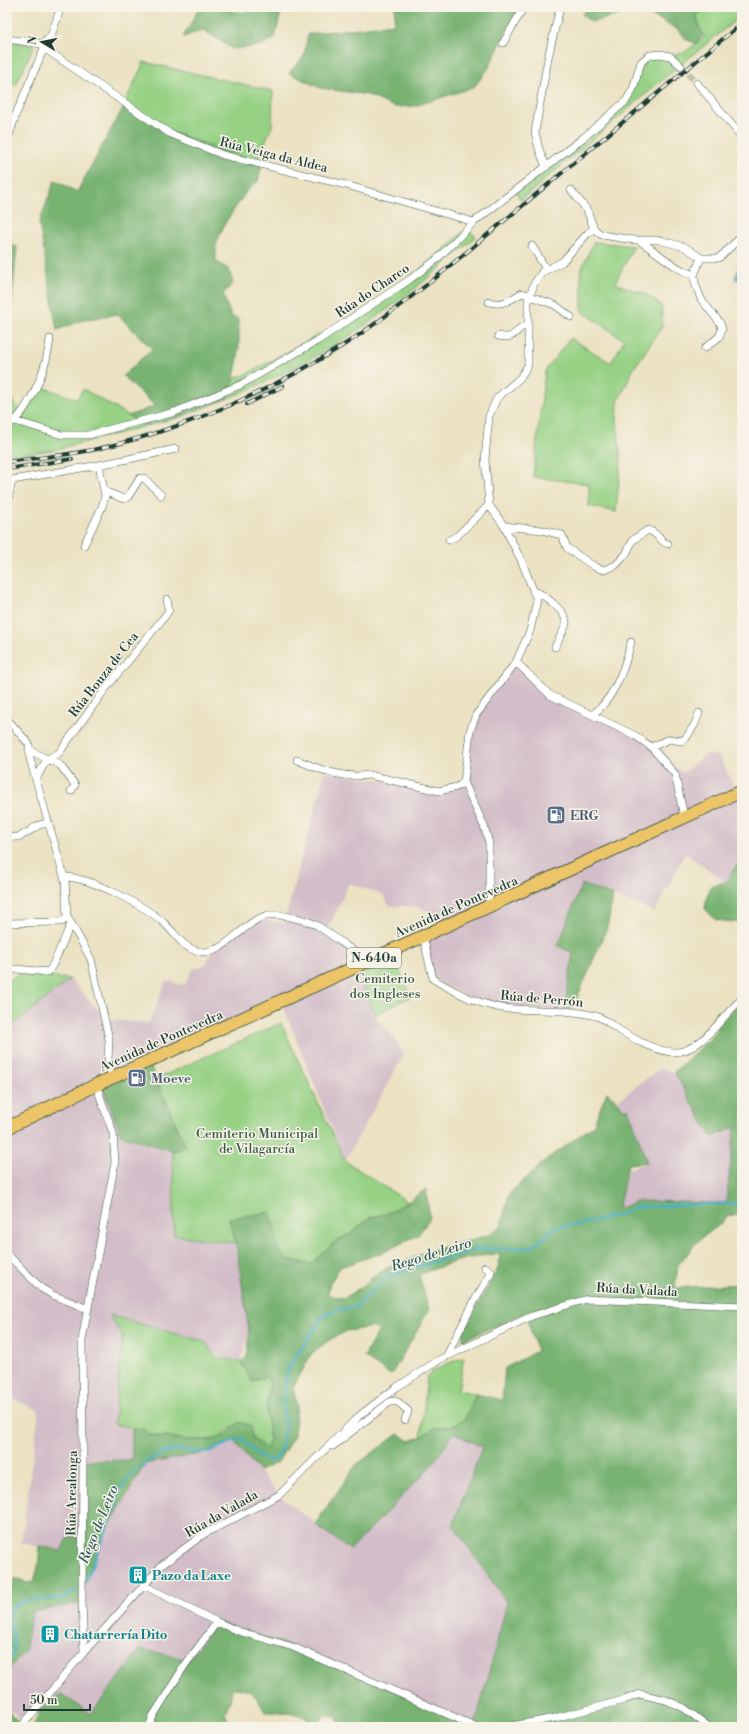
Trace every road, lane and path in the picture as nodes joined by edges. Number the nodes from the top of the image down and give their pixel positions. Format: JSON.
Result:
{"nodes":[{"id":1,"x":61,"y":7,"type":"edge"},
{"id":2,"x":524,"y":7,"type":"edge"},
{"id":3,"x":560,"y":7,"type":"edge"},
{"id":4,"x":7,"y":39,"type":"edge"},
{"id":5,"x":503,"y":42,"type":"dead end"},
{"id":6,"x":43,"y":46,"type":"junction"},
{"id":7,"x":682,"y":66,"type":"tunnel mouth"},
{"id":8,"x":698,"y":83,"type":"tunnel mouth"},
{"id":9,"x":742,"y":137,"type":"edge"},
{"id":10,"x":7,"y":142,"type":"edge"},
{"id":11,"x":546,"y":167,"type":"junction"},
{"id":12,"x":571,"y":190,"type":"dead end"},
{"id":13,"x":474,"y":222,"type":"junction"},
{"id":14,"x":594,"y":230,"type":"junction"},
{"id":15,"x":742,"y":236,"type":"edge"},
{"id":16,"x":640,"y":241,"type":"junction"},
{"id":17,"x":532,"y":246,"type":"dead end"},
{"id":18,"x":701,"y":258,"type":"junction"},
{"id":19,"x":546,"y":269,"type":"junction"},
{"id":20,"x":694,"y":274,"type":"junction"},
{"id":21,"x":530,"y":296,"type":"junction"},
{"id":22,"x":489,"y":302,"type":"dead end"},
{"id":23,"x":571,"y":317,"type":"dead end"},
{"id":24,"x":528,"y":326,"type":"junction"},
{"id":25,"x":498,"y":336,"type":"dead end"},
{"id":26,"x":50,"y":339,"type":"dead end"},
{"id":27,"x":705,"y":348,"type":"dead end"},
{"id":28,"x":15,"y":421,"type":"junction"},
{"id":29,"x":7,"y":424,"type":"edge"},
{"id":30,"x":176,"y":449,"type":"dead end"},
{"id":31,"x":99,"y":465,"type":"junction"},
{"id":32,"x":10,"y":480,"type":"edge"},
{"id":33,"x":104,"y":491,"type":"junction"},
{"id":34,"x":161,"y":495,"type":"dead end"},
{"id":35,"x":489,"y":505,"type":"junction"},
{"id":36,"x":7,"y":506,"type":"edge"},
{"id":37,"x":504,"y":526,"type":"junction"},
{"id":38,"x":449,"y":540,"type":"dead end"},
{"id":39,"x":668,"y":544,"type":"dead end"},
{"id":40,"x":84,"y":545,"type":"dead end"},
{"id":41,"x":533,"y":591,"type":"junction"},
{"id":42,"x":167,"y":599,"type":"dead end"},
{"id":43,"x":631,"y":642,"type":"dead end"},
{"id":44,"x":555,"y":647,"type":"dead end"},
{"id":45,"x":516,"y":662,"type":"junction"},
{"id":46,"x":699,"y":713,"type":"dead end"},
{"id":47,"x":592,"y":715,"type":"junction"},
{"id":48,"x":7,"y":719,"type":"edge"},
{"id":49,"x":651,"y":747,"type":"junction"},
{"id":50,"x":29,"y":749,"type":"junction"},
{"id":51,"x":47,"y":759,"type":"junction"},
{"id":52,"x":297,"y":760,"type":"dead end"},
{"id":53,"x":36,"y":779,"type":"junction"},
{"id":54,"x":464,"y":782,"type":"junction"},
{"id":55,"x":71,"y":791,"type":"dead end"},
{"id":56,"x":742,"y":791,"type":"edge"},
{"id":57,"x":684,"y":817,"type":"junction"},
{"id":58,"x":49,"y":823,"type":"junction"},
{"id":59,"x":7,"y":837,"type":"edge"},
{"id":60,"x":64,"y":877,"type":"junction"},
{"id":61,"x":489,"y":906,"type":"junction"},
{"id":62,"x":67,"y":916,"type":"junction"},
{"id":63,"x":7,"y":923,"type":"edge"},
{"id":64,"x":71,"y":924,"type":"junction"},
{"id":65,"x":423,"y":936,"type":"junction"},
{"id":66,"x":368,"y":961,"type":"junction"},
{"id":67,"x":7,"y":972,"type":"edge"},
{"id":68,"x":742,"y":999,"type":"edge"},
{"id":69,"x":112,"y":1078,"type":"junction"},
{"id":70,"x":96,"y":1084,"type":"junction"},
{"id":71,"x":7,"y":1128,"type":"edge"},
{"id":72,"x":7,"y":1254,"type":"edge"},
{"id":73,"x":485,"y":1267,"type":"dead end"},
{"id":74,"x":742,"y":1306,"type":"edge"},
{"id":75,"x":88,"y":1309,"type":"junction"},
{"id":76,"x":446,"y":1357,"type":"junction"},
{"id":77,"x":405,"y":1420,"type":"dead end"},
{"id":78,"x":324,"y":1451,"type":"junction"},
{"id":79,"x":144,"y":1585,"type":"junction"},
{"id":80,"x":216,"y":1622,"type":"junction"},
{"id":81,"x":84,"y":1652,"type":"junction"},
{"id":82,"x":21,"y":1727,"type":"edge"},
{"id":83,"x":149,"y":1727,"type":"edge"},
{"id":84,"x":477,"y":1727,"type":"edge"},
{"id":85,"x":506,"y":1727,"type":"edge"},
{"id":86,"x":709,"y":1727,"type":"edge"}],
"edges":[{"from":1,"to":6,"type":"street"},
{"from":2,"to":5,"type":"street"},
{"from":3,"to":11,"type":"street"},
{"from":4,"to":6,"type":"street"},
{"from":6,"to":10,"type":"street"},
{"from":6,"to":13,"type":"street","name":"Rúa Veiga da Aldea"},
{"from":7,"to":11,"type":"street","name":"Rúa do Charco"},
{"from":8,"to":9,"type":"street"},
{"from":11,"to":13,"type":"street","name":"Rúa do Charco"},
{"from":12,"to":14,"type":"street"},
{"from":13,"to":28,"type":"street","name":"Rúa do Charco"},
{"from":14,"to":16,"type":"street"},
{"from":14,"to":19,"type":"street"},
{"from":15,"to":18,"type":"street"},
{"from":16,"to":18,"type":"street"},
{"from":16,"to":20,"type":"street"},
{"from":17,"to":19,"type":"street"},
{"from":18,"to":20,"type":"street"},
{"from":19,"to":21,"type":"street"},
{"from":20,"to":27,"type":"street"},
{"from":21,"to":22,"type":"street"},
{"from":21,"to":23,"type":"street"},
{"from":21,"to":24,"type":"street"},
{"from":24,"to":25,"type":"street"},
{"from":24,"to":35,"type":"street"},
{"from":26,"to":28,"type":"street"},
{"from":28,"to":29,"type":"street"},
{"from":30,"to":31,"type":"street"},
{"from":31,"to":32,"type":"street"},
{"from":31,"to":33,"type":"street"},
{"from":32,"to":36,"type":"street"},
{"from":33,"to":34,"type":"street"},
{"from":33,"to":40,"type":"street"},
{"from":35,"to":37,"type":"street"},
{"from":35,"to":38,"type":"street"},
{"from":37,"to":39,"type":"street"},
{"from":37,"to":41,"type":"street"},
{"from":41,"to":44,"type":"street"},
{"from":41,"to":45,"type":"street"},
{"from":42,"to":51,"type":"street","name":"Rúa Bouza de Cea"},
{"from":43,"to":47,"type":"street"},
{"from":45,"to":47,"type":"street"},
{"from":45,"to":54,"type":"street"},
{"from":46,"to":49,"type":"street"},
{"from":47,"to":49,"type":"street"},
{"from":48,"to":50,"type":"street"},
{"from":49,"to":57,"type":"street"},
{"from":50,"to":51,"type":"street"},
{"from":50,"to":53,"type":"street"},
{"from":51,"to":53,"type":"street","name":"Rúa Bouza de Cea"},
{"from":51,"to":55,"type":"street"},
{"from":52,"to":54,"type":"street"},
{"from":53,"to":58,"type":"street"},
{"from":54,"to":61,"type":"street"},
{"from":56,"to":57,"type":"main road","name":"Avenida de Pontevedra","number":"N-640a"},
{"from":57,"to":61,"type":"main road","name":"Avenida de Pontevedra","number":"N-640a"},
{"from":58,"to":59,"type":"street"},
{"from":58,"to":60,"type":"street"},
{"from":60,"to":62,"type":"street"},
{"from":60,"to":66,"type":"street"},
{"from":61,"to":65,"type":"main road","name":"Avenida de Pontevedra","number":"N-640a"},
{"from":62,"to":63,"type":"street"},
{"from":62,"to":64,"type":"street"},
{"from":64,"to":67,"type":"street"},
{"from":64,"to":69,"type":"street"},
{"from":65,"to":66,"type":"main road","name":"Avenida de Pontevedra","number":"N-640a"},
{"from":65,"to":68,"type":"street","name":"Rúa de Perrón"},
{"from":66,"to":69,"type":"main road","name":"Avenida de Pontevedra","number":"N-640a"},
{"from":69,"to":70,"type":"main road","name":"Avenida de Pontevedra","number":"N-640a"},
{"from":70,"to":71,"type":"main road","name":"Avenida de Pontevedra","number":"N-640a"},
{"from":70,"to":75,"type":"street","name":"Rúa Arealonga"},
{"from":72,"to":75,"type":"street"},
{"from":73,"to":76,"type":"street"},
{"from":74,"to":76,"type":"street","name":"Rúa da Valada"},
{"from":75,"to":81,"type":"street","name":"Rúa Arealonga"},
{"from":76,"to":78,"type":"street","name":"Rúa da Valada"},
{"from":77,"to":78,"type":"street","name":"Rúa da Valada"},
{"from":78,"to":79,"type":"street","name":"Rúa da Valada"},
{"from":79,"to":80,"type":"street"},
{"from":79,"to":81,"type":"street","name":"Rúa da Valada"},
{"from":80,"to":83,"type":"street"},
{"from":80,"to":84,"type":"street"},
{"from":81,"to":82,"type":"street"},
{"from":85,"to":86,"type":"street"}]}
